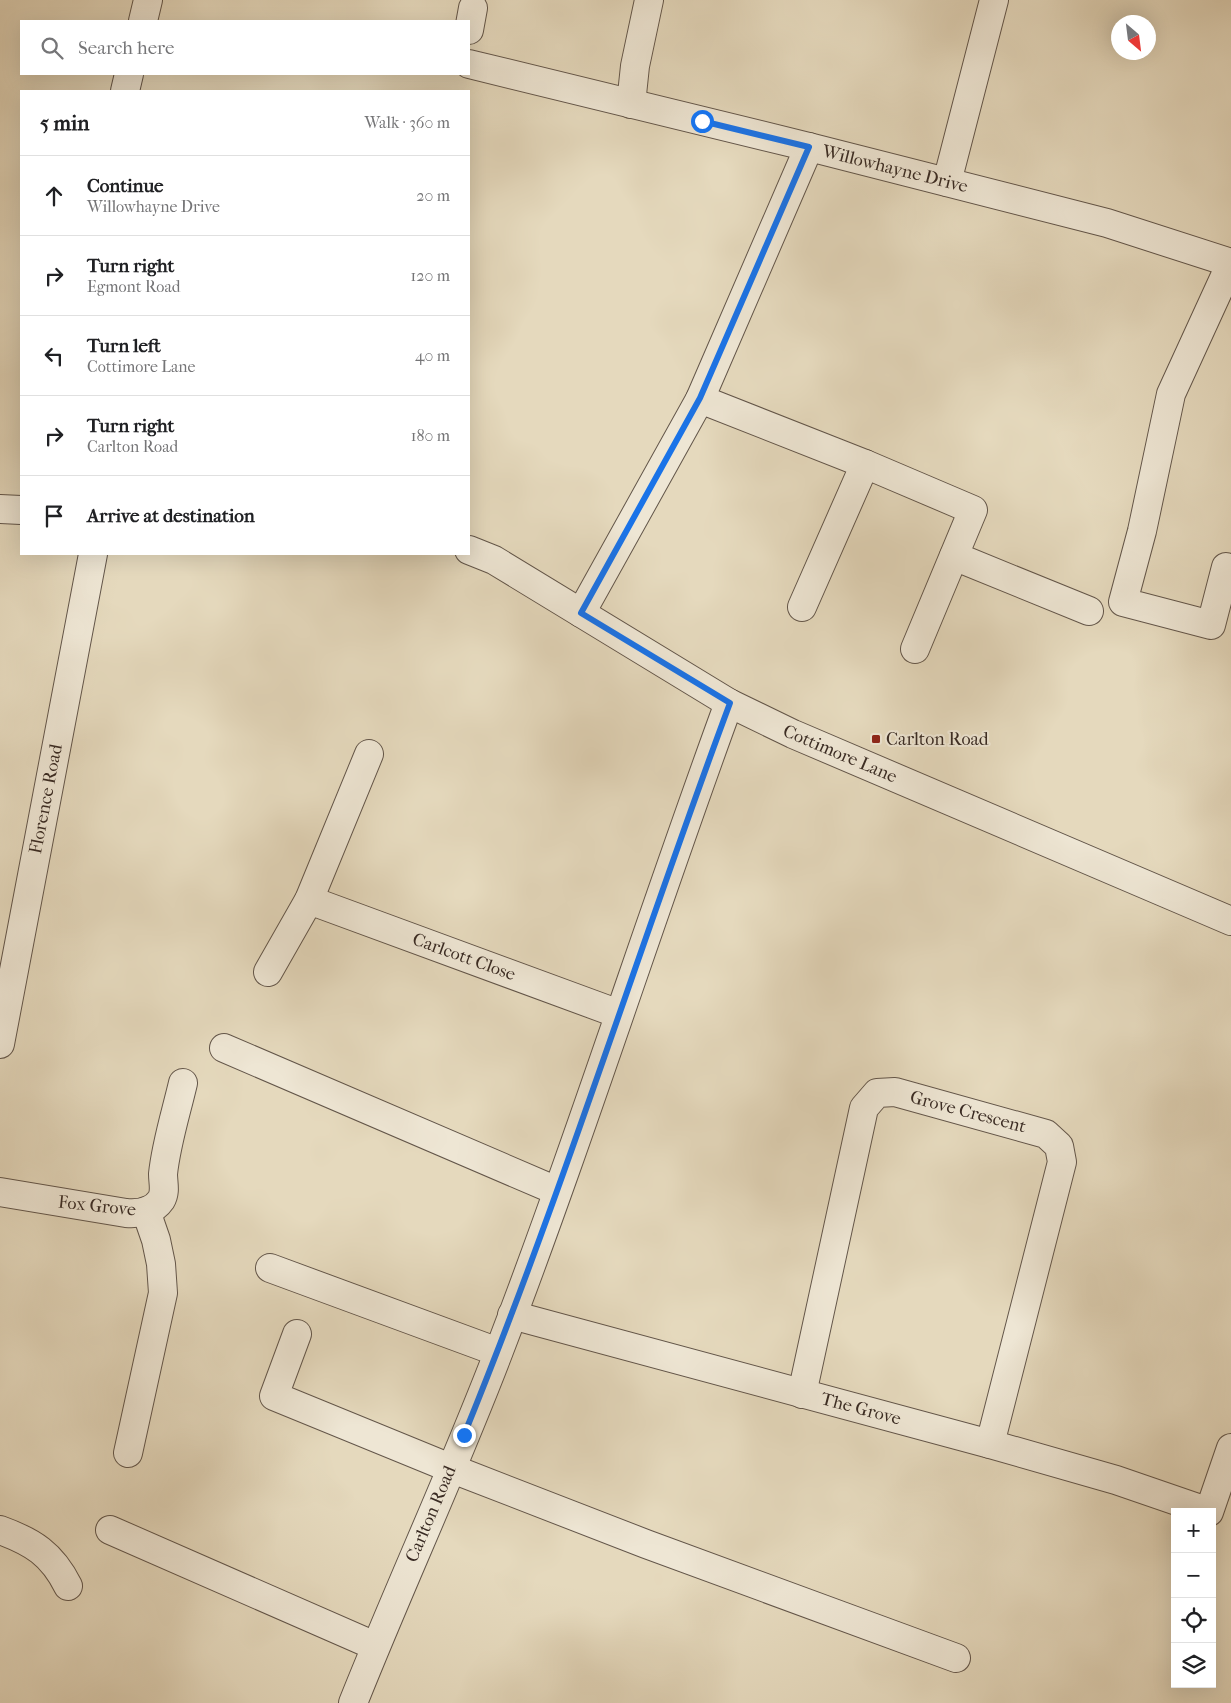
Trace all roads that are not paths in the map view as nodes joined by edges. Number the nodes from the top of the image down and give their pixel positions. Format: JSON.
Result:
{"nodes":[{"id":1,"x":148,"y":0,"type":"edge"},
{"id":2,"x":649,"y":0,"type":"edge"},
{"id":3,"x":994,"y":0,"type":"edge"},
{"id":4,"x":143,"y":20,"type":"edge"},
{"id":5,"x":470,"y":64,"type":"edge"},
{"id":6,"x":129,"y":75,"type":"edge"},
{"id":7,"x":125,"y":90,"type":"edge"},
{"id":8,"x":631,"y":104,"type":"junction"},
{"id":9,"x":809,"y":147,"type":"junction"},
{"id":10,"x":947,"y":182,"type":"junction"},
{"id":11,"x":1231,"y":263,"type":"edge"},
{"id":12,"x":700,"y":398,"type":"junction"},
{"id":13,"x":866,"y":464,"type":"junction"},
{"id":14,"x":0,"y":509,"type":"edge"},
{"id":15,"x":20,"y":510,"type":"edge"},
{"id":16,"x":470,"y":550,"type":"edge"},
{"id":17,"x":93,"y":555,"type":"edge"},
{"id":18,"x":954,"y":556,"type":"junction"},
{"id":19,"x":1226,"y":567,"type":"dead end"},
{"id":20,"x":802,"y":607,"type":"dead end"},
{"id":21,"x":1089,"y":611,"type":"dead end"},
{"id":22,"x":581,"y":613,"type":"junction"},
{"id":23,"x":914,"y":649,"type":"dead end"},
{"id":24,"x":730,"y":703,"type":"junction"},
{"id":25,"x":369,"y":754,"type":"dead end"},
{"id":26,"x":309,"y":900,"type":"junction"},
{"id":27,"x":1231,"y":921,"type":"edge"},
{"id":28,"x":268,"y":972,"type":"dead end"},
{"id":29,"x":618,"y":1014,"type":"junction"},
{"id":30,"x":0,"y":1044,"type":"edge"},
{"id":31,"x":224,"y":1048,"type":"dead end"},
{"id":32,"x":183,"y":1083,"type":"dead end"},
{"id":33,"x":557,"y":1191,"type":"junction"},
{"id":34,"x":0,"y":1192,"type":"edge"},
{"id":35,"x":146,"y":1211,"type":"junction"},
{"id":36,"x":270,"y":1268,"type":"dead end"},
{"id":37,"x":512,"y":1315,"type":"junction"},
{"id":38,"x":297,"y":1334,"type":"dead end"},
{"id":39,"x":498,"y":1352,"type":"junction"},
{"id":40,"x":802,"y":1394,"type":"junction"},
{"id":41,"x":990,"y":1444,"type":"junction"},
{"id":42,"x":1231,"y":1448,"type":"edge"},
{"id":43,"x":128,"y":1453,"type":"dead end"},
{"id":44,"x":450,"y":1468,"type":"junction"},
{"id":45,"x":1196,"y":1508,"type":"edge"},
{"id":46,"x":1209,"y":1508,"type":"edge"},
{"id":47,"x":1216,"y":1514,"type":"edge"},
{"id":48,"x":1231,"y":1520,"type":"edge"},
{"id":49,"x":0,"y":1530,"type":"edge"},
{"id":50,"x":110,"y":1530,"type":"dead end"},
{"id":51,"x":68,"y":1586,"type":"dead end"},
{"id":52,"x":376,"y":1646,"type":"junction"},
{"id":53,"x":956,"y":1658,"type":"dead end"},
{"id":54,"x":353,"y":1703,"type":"edge"}],
"edges":[{"from":1,"to":4,"type":"street"},
{"from":2,"to":8,"type":"street"},
{"from":3,"to":10,"type":"street"},
{"from":5,"to":8,"type":"street","name":"Willowhayne Drive"},
{"from":6,"to":7,"type":"street"},
{"from":8,"to":9,"type":"street","name":"Willowhayne Drive"},
{"from":9,"to":10,"type":"street","name":"Willowhayne Drive"},
{"from":9,"to":12,"type":"street"},
{"from":10,"to":11,"type":"street","name":"Willowhayne Drive"},
{"from":11,"to":19,"type":"street"},
{"from":12,"to":13,"type":"street"},
{"from":12,"to":22,"type":"street"},
{"from":13,"to":18,"type":"street"},
{"from":13,"to":20,"type":"street"},
{"from":14,"to":15,"type":"street"},
{"from":16,"to":22,"type":"street","name":"Cottimore Lane"},
{"from":17,"to":30,"type":"street","name":"Florence Road"},
{"from":18,"to":21,"type":"street"},
{"from":18,"to":23,"type":"street"},
{"from":22,"to":24,"type":"street","name":"Cottimore Lane"},
{"from":24,"to":27,"type":"street","name":"Cottimore Lane"},
{"from":24,"to":29,"type":"street","name":"Carlton Road"},
{"from":25,"to":26,"type":"street"},
{"from":26,"to":28,"type":"street"},
{"from":26,"to":29,"type":"street","name":"Carlcott Close"},
{"from":29,"to":33,"type":"street","name":"Carlton Road"},
{"from":31,"to":33,"type":"street"},
{"from":32,"to":35,"type":"street","name":"Fox Grove"},
{"from":33,"to":37,"type":"street","name":"Carlton Road"},
{"from":34,"to":35,"type":"street","name":"Fox Grove"},
{"from":35,"to":43,"type":"street"},
{"from":36,"to":39,"type":"street"},
{"from":37,"to":39,"type":"street","name":"Carlton Road"},
{"from":37,"to":40,"type":"street","name":"The Grove"},
{"from":38,"to":44,"type":"street"},
{"from":39,"to":44,"type":"street","name":"Carlton Road"},
{"from":40,"to":41,"type":"street","name":"The Grove"},
{"from":40,"to":41,"type":"street","name":"Grove Crescent"},
{"from":41,"to":45,"type":"street","name":"The Grove"},
{"from":42,"to":46,"type":"street"},
{"from":44,"to":52,"type":"street","name":"Carlton Road"},
{"from":44,"to":53,"type":"street"},
{"from":47,"to":48,"type":"street"},
{"from":49,"to":51,"type":"street"},
{"from":50,"to":52,"type":"street"},
{"from":52,"to":54,"type":"street","name":"Carlton Road"}]}
